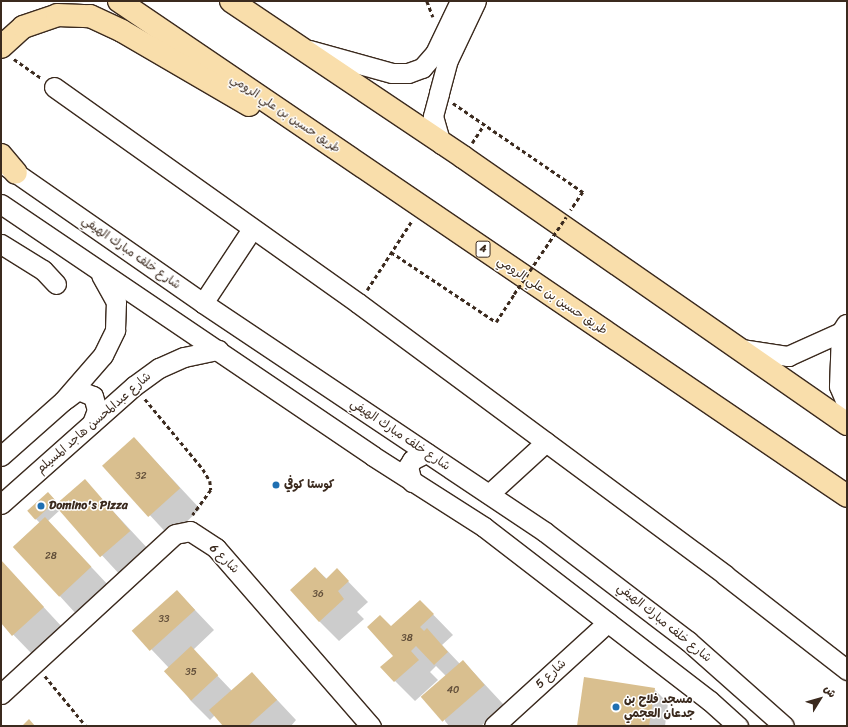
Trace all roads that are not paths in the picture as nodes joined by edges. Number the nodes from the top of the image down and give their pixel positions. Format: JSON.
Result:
{"nodes":[{"id":1,"x":119,"y":1,"type":"edge"},
{"id":2,"x":232,"y":1,"type":"edge"},
{"id":3,"x":460,"y":1,"type":"edge"},
{"id":4,"x":476,"y":1,"type":"edge"},
{"id":5,"x":298,"y":47,"type":"junction"},
{"id":6,"x":7,"y":52,"type":"edge"},
{"id":7,"x":54,"y":87,"type":"road end"},
{"id":8,"x":441,"y":144,"type":"junction"},
{"id":9,"x":1,"y":155,"type":"edge"},
{"id":10,"x":354,"y":161,"type":"junction"},
{"id":11,"x":8,"y":168,"type":"edge"},
{"id":12,"x":1,"y":204,"type":"edge"},
{"id":13,"x":252,"y":229,"type":"junction"},
{"id":14,"x":1,"y":244,"type":"edge"},
{"id":15,"x":99,"y":272,"type":"junction"},
{"id":16,"x":56,"y":284,"type":"dead end"},
{"id":17,"x":203,"y":303,"type":"junction"},
{"id":18,"x":844,"y":327,"type":"edge"},
{"id":19,"x":741,"y":349,"type":"junction"},
{"id":20,"x":218,"y":350,"type":"junction"},
{"id":21,"x":63,"y":401,"type":"junction"},
{"id":22,"x":847,"y":405,"type":"edge"},
{"id":23,"x":92,"y":423,"type":"junction"},
{"id":24,"x":847,"y":424,"type":"edge"},
{"id":25,"x":388,"y":427,"type":"junction"},
{"id":26,"x":546,"y":442,"type":"junction"},
{"id":27,"x":426,"y":453,"type":"junction"},
{"id":28,"x":1,"y":456,"type":"edge"},
{"id":29,"x":373,"y":456,"type":"junction"},
{"id":30,"x":412,"y":482,"type":"junction"},
{"id":31,"x":489,"y":494,"type":"junction"},
{"id":32,"x":847,"y":496,"type":"edge"},
{"id":33,"x":1,"y":504,"type":"edge"},
{"id":34,"x":608,"y":622,"type":"junction"},
{"id":35,"x":847,"y":670,"type":"edge"},
{"id":36,"x":1,"y":694,"type":"edge"},
{"id":37,"x":371,"y":726,"type":"edge"},
{"id":38,"x":494,"y":726,"type":"edge"},
{"id":39,"x":738,"y":726,"type":"edge"},
{"id":40,"x":784,"y":726,"type":"edge"}],
"edges":[{"from":1,"to":10,"type":"highway","name":"طريق حسين بن علي الرومي","number":"4"},
{"from":2,"to":5,"type":"highway"},
{"from":3,"to":5,"type":"street"},
{"from":4,"to":8,"type":"street"},
{"from":5,"to":8,"type":"highway"},
{"from":6,"to":10,"type":"highway"},
{"from":7,"to":13,"type":"street"},
{"from":8,"to":19,"type":"highway"},
{"from":9,"to":11,"type":"highway"},
{"from":10,"to":32,"type":"highway","name":"طريق حسين بن علي الرومي","number":"4"},
{"from":11,"to":17,"type":"street","name":"شارع خلف مبارك الهيفي"},
{"from":12,"to":15,"type":"street"},
{"from":13,"to":17,"type":"street"},
{"from":13,"to":26,"type":"street"},
{"from":14,"to":16,"type":"street"},
{"from":15,"to":20,"type":"street"},
{"from":15,"to":21,"type":"street"},
{"from":17,"to":25,"type":"street","name":"شارع خلف مبارك الهيفي"},
{"from":18,"to":19,"type":"street"},
{"from":18,"to":22,"type":"street"},
{"from":19,"to":24,"type":"highway"},
{"from":20,"to":23,"type":"street","name":"شارع عبدالمحسن هاجد المسيلم"},
{"from":20,"to":29,"type":"street"},
{"from":21,"to":23,"type":"street"},
{"from":21,"to":28,"type":"street"},
{"from":23,"to":33,"type":"street","name":"شارع عبدالمحسن هاجد المسيلم"},
{"from":25,"to":27,"type":"street","name":"شارع خلف مبارك الهيفي"},
{"from":25,"to":29,"type":"street"},
{"from":26,"to":31,"type":"street"},
{"from":26,"to":35,"type":"street"},
{"from":27,"to":30,"type":"street"},
{"from":27,"to":31,"type":"street","name":"شارع خلف مبارك الهيفي"},
{"from":29,"to":30,"type":"street"},
{"from":30,"to":34,"type":"street"},
{"from":31,"to":40,"type":"street","name":"شارع خلف مبارك الهيفي"},
{"from":34,"to":38,"type":"street","name":"شارع 5"},
{"from":34,"to":39,"type":"street"},
{"from":36,"to":37,"type":"street","name":"شارع 6"}]}
